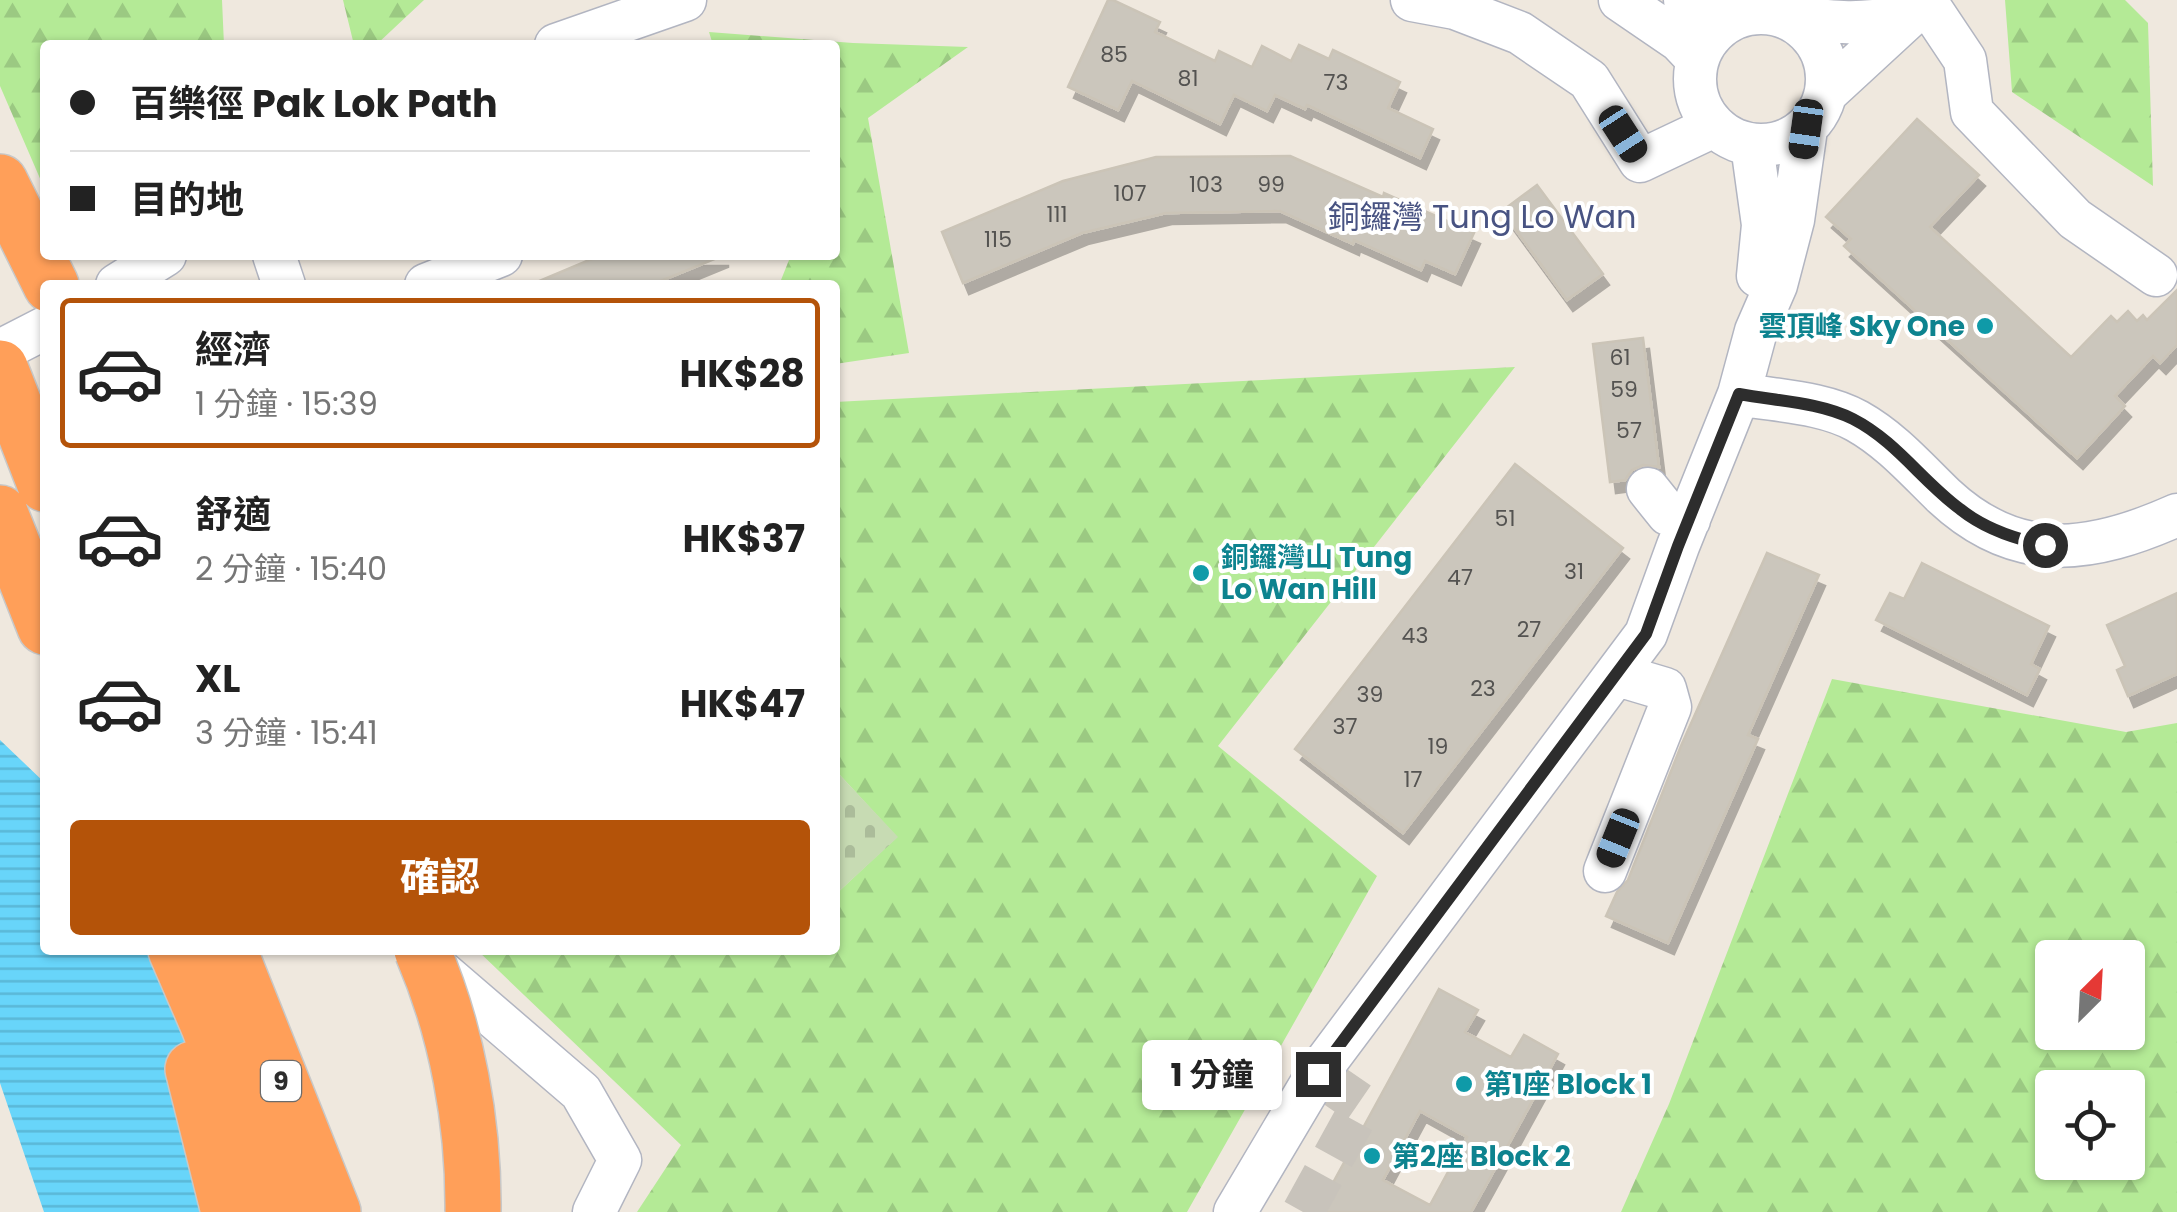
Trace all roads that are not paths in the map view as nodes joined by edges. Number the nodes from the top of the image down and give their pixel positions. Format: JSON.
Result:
{"nodes":[{"id":1,"x":685,"y":0,"type":"edge"},
{"id":2,"x":1412,"y":0,"type":"edge"},
{"id":3,"x":1620,"y":0,"type":"edge"},
{"id":4,"x":1685,"y":0,"type":"edge"},
{"id":5,"x":1922,"y":4,"type":"edge"},
{"id":6,"x":1781,"y":16,"type":"junction"},
{"id":7,"x":1731,"y":20,"type":"junction"},
{"id":8,"x":570,"y":40,"type":"edge"},
{"id":9,"x":1697,"y":59,"type":"junction"},
{"id":10,"x":1816,"y":111,"type":"junction"},
{"id":11,"x":1714,"y":126,"type":"junction"},
{"id":12,"x":1752,"y":145,"type":"junction"},
{"id":13,"x":0,"y":182,"type":"edge"},
{"id":14,"x":157,"y":260,"type":"edge"},
{"id":15,"x":488,"y":260,"type":"edge"},
{"id":16,"x":44,"y":271,"type":"edge"},
{"id":17,"x":2156,"y":275,"type":"dead end"},
{"id":18,"x":125,"y":280,"type":"edge"},
{"id":19,"x":438,"y":280,"type":"edge"},
{"id":20,"x":40,"y":331,"type":"edge"},
{"id":21,"x":1756,"y":331,"type":"junction"},
{"id":22,"x":0,"y":351,"type":"edge"},
{"id":23,"x":0,"y":368,"type":"edge"},
{"id":24,"x":1739,"y":394,"type":"junction"},
{"id":25,"x":40,"y":471,"type":"edge"},
{"id":26,"x":1648,"y":489,"type":"dead end"},
{"id":27,"x":0,"y":513,"type":"edge"},
{"id":28,"x":2177,"y":514,"type":"edge"},
{"id":29,"x":1689,"y":520,"type":"junction"},
{"id":30,"x":40,"y":614,"type":"edge"},
{"id":31,"x":1618,"y":675,"type":"junction"},
{"id":32,"x":1605,"y":871,"type":"dead end"},
{"id":33,"x":161,"y":955,"type":"edge"},
{"id":34,"x":178,"y":955,"type":"edge"},
{"id":35,"x":230,"y":955,"type":"edge"},
{"id":36,"x":421,"y":955,"type":"edge"},
{"id":37,"x":425,"y":955,"type":"edge"},
{"id":38,"x":228,"y":1212,"type":"edge"},
{"id":39,"x":280,"y":1212,"type":"edge"},
{"id":40,"x":333,"y":1212,"type":"edge"},
{"id":41,"x":473,"y":1212,"type":"edge"},
{"id":42,"x":594,"y":1212,"type":"edge"},
{"id":43,"x":1235,"y":1212,"type":"edge"}],
"edges":[{"from":1,"to":8,"type":"street"},
{"from":2,"to":11,"type":"street"},
{"from":3,"to":9,"type":"street"},
{"from":4,"to":7,"type":"street"},
{"from":5,"to":6,"type":"street"},
{"from":5,"to":10,"type":"street"},
{"from":5,"to":17,"type":"street"},
{"from":6,"to":7,"type":"street"},
{"from":6,"to":10,"type":"street"},
{"from":7,"to":9,"type":"street"},
{"from":9,"to":11,"type":"street"},
{"from":10,"to":12,"type":"street"},
{"from":10,"to":21,"type":"street"},
{"from":11,"to":12,"type":"street"},
{"from":12,"to":21,"type":"street"},
{"from":13,"to":16,"type":"highway"},
{"from":14,"to":18,"type":"street"},
{"from":15,"to":19,"type":"street"},
{"from":20,"to":22,"type":"street"},
{"from":21,"to":24,"type":"street"},
{"from":23,"to":25,"type":"highway"},
{"from":24,"to":28,"type":"street"},
{"from":24,"to":29,"type":"street"},
{"from":26,"to":29,"type":"street"},
{"from":27,"to":30,"type":"highway"},
{"from":29,"to":31,"type":"street"},
{"from":31,"to":32,"type":"street"},
{"from":31,"to":43,"type":"street"},
{"from":33,"to":38,"type":"highway"},
{"from":34,"to":39,"type":"highway","number":"9"},
{"from":35,"to":40,"type":"highway","number":"9"},
{"from":36,"to":41,"type":"highway","bridge":true},
{"from":37,"to":42,"type":"street"}]}
